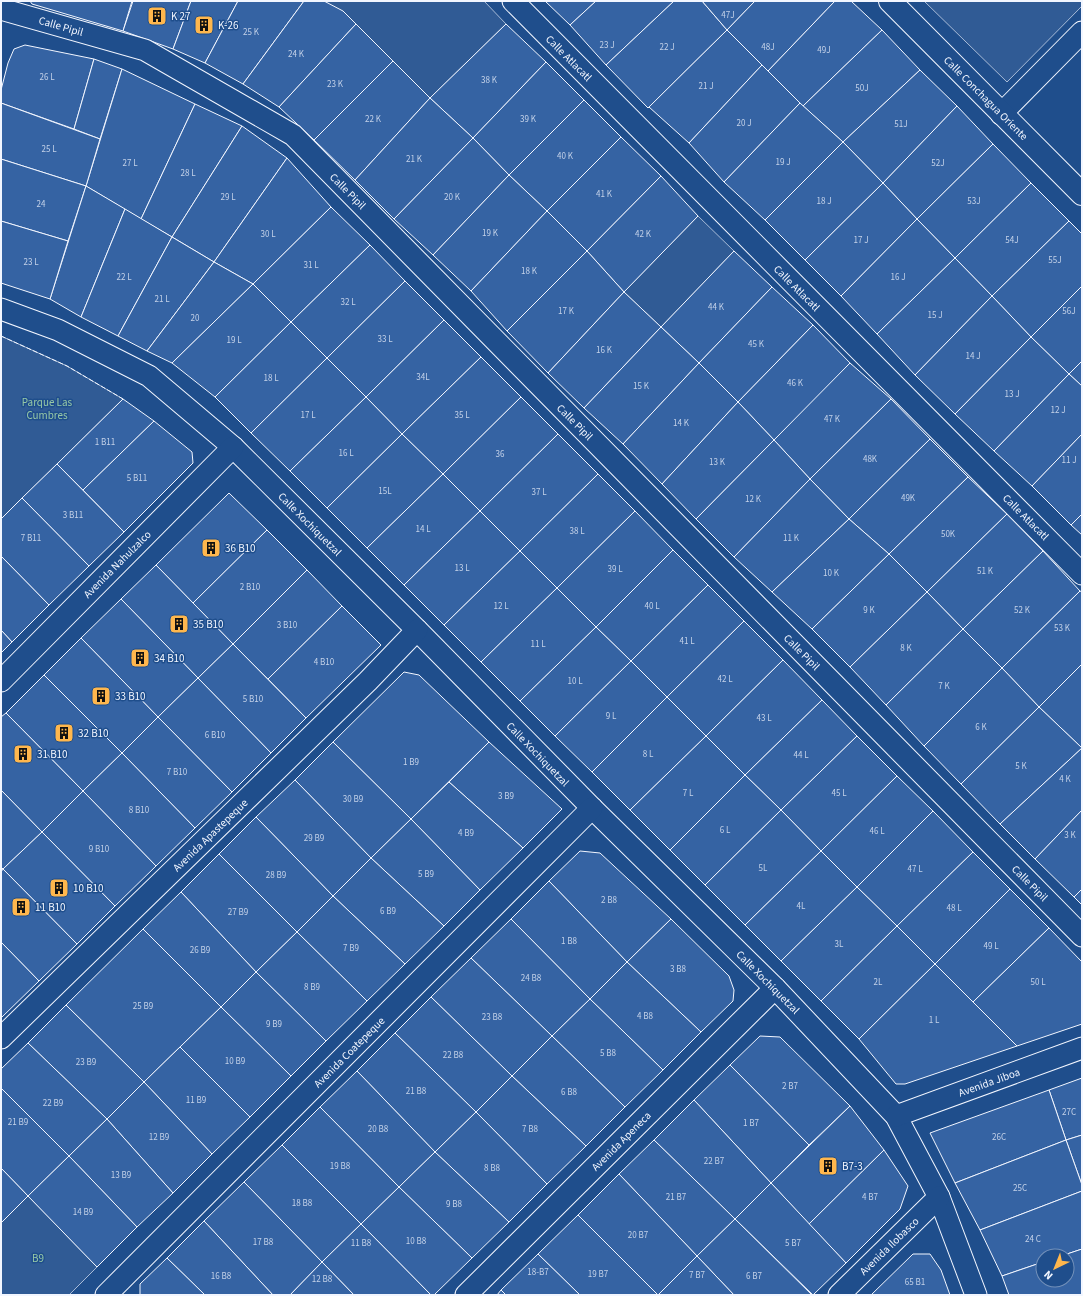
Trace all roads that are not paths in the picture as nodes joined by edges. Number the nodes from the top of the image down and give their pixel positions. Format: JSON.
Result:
{"nodes":[{"id":1,"x":512,"y":1,"type":"edge"},
{"id":2,"x":890,"y":1,"type":"edge"},
{"id":3,"x":1,"y":9,"type":"edge"},
{"id":4,"x":1082,"y":32,"type":"edge"},
{"id":5,"x":1001,"y":114,"type":"junction"},
{"id":6,"x":1082,"y":194,"type":"edge"},
{"id":7,"x":1,"y":309,"type":"edge"},
{"id":8,"x":233,"y":447,"type":"junction"},
{"id":9,"x":1082,"y":574,"type":"edge"},
{"id":10,"x":417,"y":630,"type":"junction"},
{"id":11,"x":1,"y":682,"type":"edge"},
{"id":12,"x":592,"y":808,"type":"junction"},
{"id":13,"x":1082,"y":936,"type":"edge"},
{"id":14,"x":775,"y":988,"type":"junction"},
{"id":15,"x":1,"y":1038,"type":"edge"},
{"id":16,"x":1082,"y":1048,"type":"edge"},
{"id":17,"x":896,"y":1116,"type":"junction"},
{"id":18,"x":939,"y":1197,"type":"junction"},
{"id":19,"x":106,"y":1295,"type":"edge"},
{"id":20,"x":466,"y":1295,"type":"edge"},
{"id":21,"x":839,"y":1295,"type":"edge"},
{"id":22,"x":976,"y":1295,"type":"edge"}],
"edges":[{"from":1,"to":9,"type":"street","name":"Calle Atlacatl"},
{"from":2,"to":5,"type":"main road","name":"Calle Conchagua Oriente"},
{"from":3,"to":13,"type":"street","name":"Calle Pipil"},
{"from":4,"to":5,"type":"street"},
{"from":5,"to":6,"type":"main road","name":"Calle Conchagua Oriente"},
{"from":7,"to":8,"type":"street","name":"Calle Xochiquetzal"},
{"from":8,"to":10,"type":"street","name":"Calle Xochiquetzal"},
{"from":8,"to":11,"type":"street","name":"Avenida Nahulzalco"},
{"from":10,"to":12,"type":"street","name":"Calle Xochiquetzal"},
{"from":10,"to":15,"type":"street","name":"Avenida Apastepeque"},
{"from":12,"to":14,"type":"street","name":"Calle Xochiquetzal"},
{"from":12,"to":19,"type":"street","name":"Avenida Coatepeque"},
{"from":14,"to":17,"type":"street","name":"Calle Xochiquetzal"},
{"from":14,"to":20,"type":"street","name":"Avenida Apeneca"},
{"from":16,"to":17,"type":"street","name":"Avenida Jiboa"},
{"from":17,"to":18,"type":"street","name":"Calle Xochiquetzal"},
{"from":18,"to":21,"type":"street","name":"Avenida Ilobasco"},
{"from":18,"to":22,"type":"street","name":"Calle Xochiquetzal"}]}
